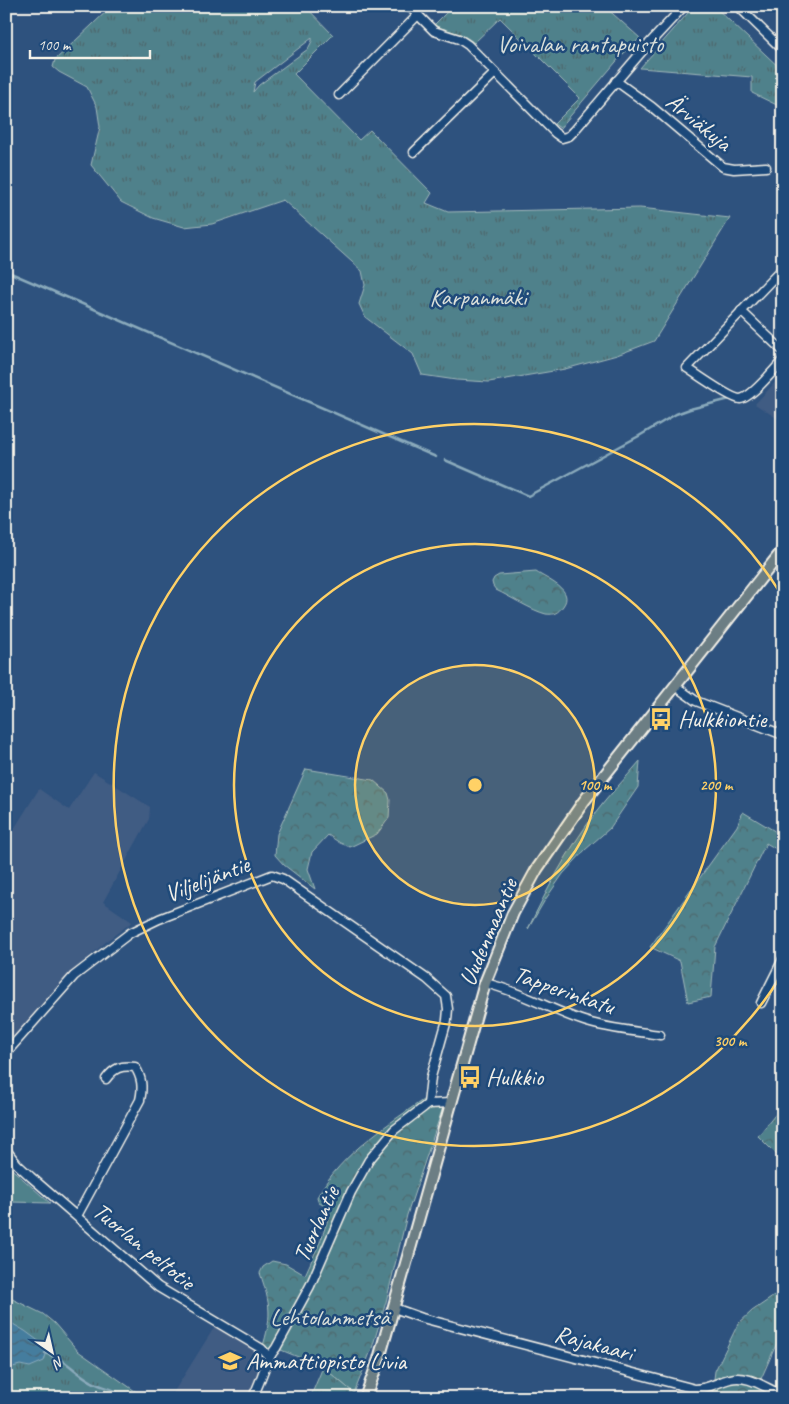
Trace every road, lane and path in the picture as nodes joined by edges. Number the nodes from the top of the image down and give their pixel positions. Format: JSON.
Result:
{"nodes":[{"id":1,"x":409,"y":6,"type":"edge"},
{"id":2,"x":684,"y":6,"type":"edge"},
{"id":3,"x":738,"y":6,"type":"edge"},
{"id":4,"x":418,"y":15,"type":"junction"},
{"id":5,"x":783,"y":50,"type":"edge"},
{"id":6,"x":495,"y":73,"type":"junction"},
{"id":7,"x":616,"y":81,"type":"junction"},
{"id":8,"x":338,"y":95,"type":"dead end"},
{"id":9,"x":414,"y":152,"type":"dead end"},
{"id":10,"x":766,"y":167,"type":"dead end"},
{"id":11,"x":783,"y":268,"type":"edge"},
{"id":12,"x":741,"y":311,"type":"junction"},
{"id":13,"x":783,"y":351,"type":"edge"},
{"id":14,"x":783,"y":360,"type":"edge"},
{"id":15,"x":783,"y":550,"type":"edge"},
{"id":16,"x":675,"y":686,"type":"junction"},
{"id":17,"x":783,"y":736,"type":"edge"},
{"id":18,"x":783,"y":959,"type":"edge"},
{"id":19,"x":486,"y":983,"type":"junction"},
{"id":20,"x":761,"y":1003,"type":"dead end"},
{"id":21,"x":660,"y":1036,"type":"dead end"},
{"id":22,"x":6,"y":1053,"type":"edge"},
{"id":23,"x":106,"y":1079,"type":"dead end"},
{"id":24,"x":428,"y":1104,"type":"junction"},
{"id":25,"x":452,"y":1104,"type":"junction"},
{"id":26,"x":6,"y":1150,"type":"edge"},
{"id":27,"x":77,"y":1216,"type":"junction"},
{"id":28,"x":394,"y":1308,"type":"junction"},
{"id":29,"x":268,"y":1356,"type":"junction"},
{"id":30,"x":783,"y":1395,"type":"edge"},
{"id":31,"x":252,"y":1398,"type":"edge"},
{"id":32,"x":365,"y":1398,"type":"edge"}],
"edges":[{"from":1,"to":4,"type":"street"},
{"from":2,"to":7,"type":"street"},
{"from":3,"to":5,"type":"street"},
{"from":4,"to":6,"type":"street"},
{"from":4,"to":8,"type":"street"},
{"from":6,"to":7,"type":"street"},
{"from":6,"to":9,"type":"street"},
{"from":7,"to":10,"type":"street","name":"Ärviäkuja"},
{"from":11,"to":12,"type":"street"},
{"from":12,"to":13,"type":"street"},
{"from":12,"to":14,"type":"street"},
{"from":15,"to":16,"type":"main road","name":"Uudenmaantie"},
{"from":16,"to":17,"type":"street"},
{"from":16,"to":19,"type":"main road","name":"Uudenmaantie"},
{"from":18,"to":20,"type":"street"},
{"from":19,"to":21,"type":"street","name":"Tapperinkatu"},
{"from":19,"to":25,"type":"main road","name":"Uudenmaantie"},
{"from":22,"to":24,"type":"street","name":"Viljelijäntie"},
{"from":23,"to":27,"type":"street"},
{"from":24,"to":25,"type":"street"},
{"from":24,"to":29,"type":"street","name":"Tuorlantie"},
{"from":25,"to":28,"type":"main road","name":"Uudenmaantie"},
{"from":26,"to":27,"type":"street","name":"Tuorlan peltotie"},
{"from":27,"to":29,"type":"street","name":"Tuorlan peltotie"},
{"from":28,"to":30,"type":"street","name":"Rajakaari"},
{"from":28,"to":32,"type":"main road","name":"Uudenmaantie"},
{"from":29,"to":31,"type":"street","name":"Tuorlantie"}]}
